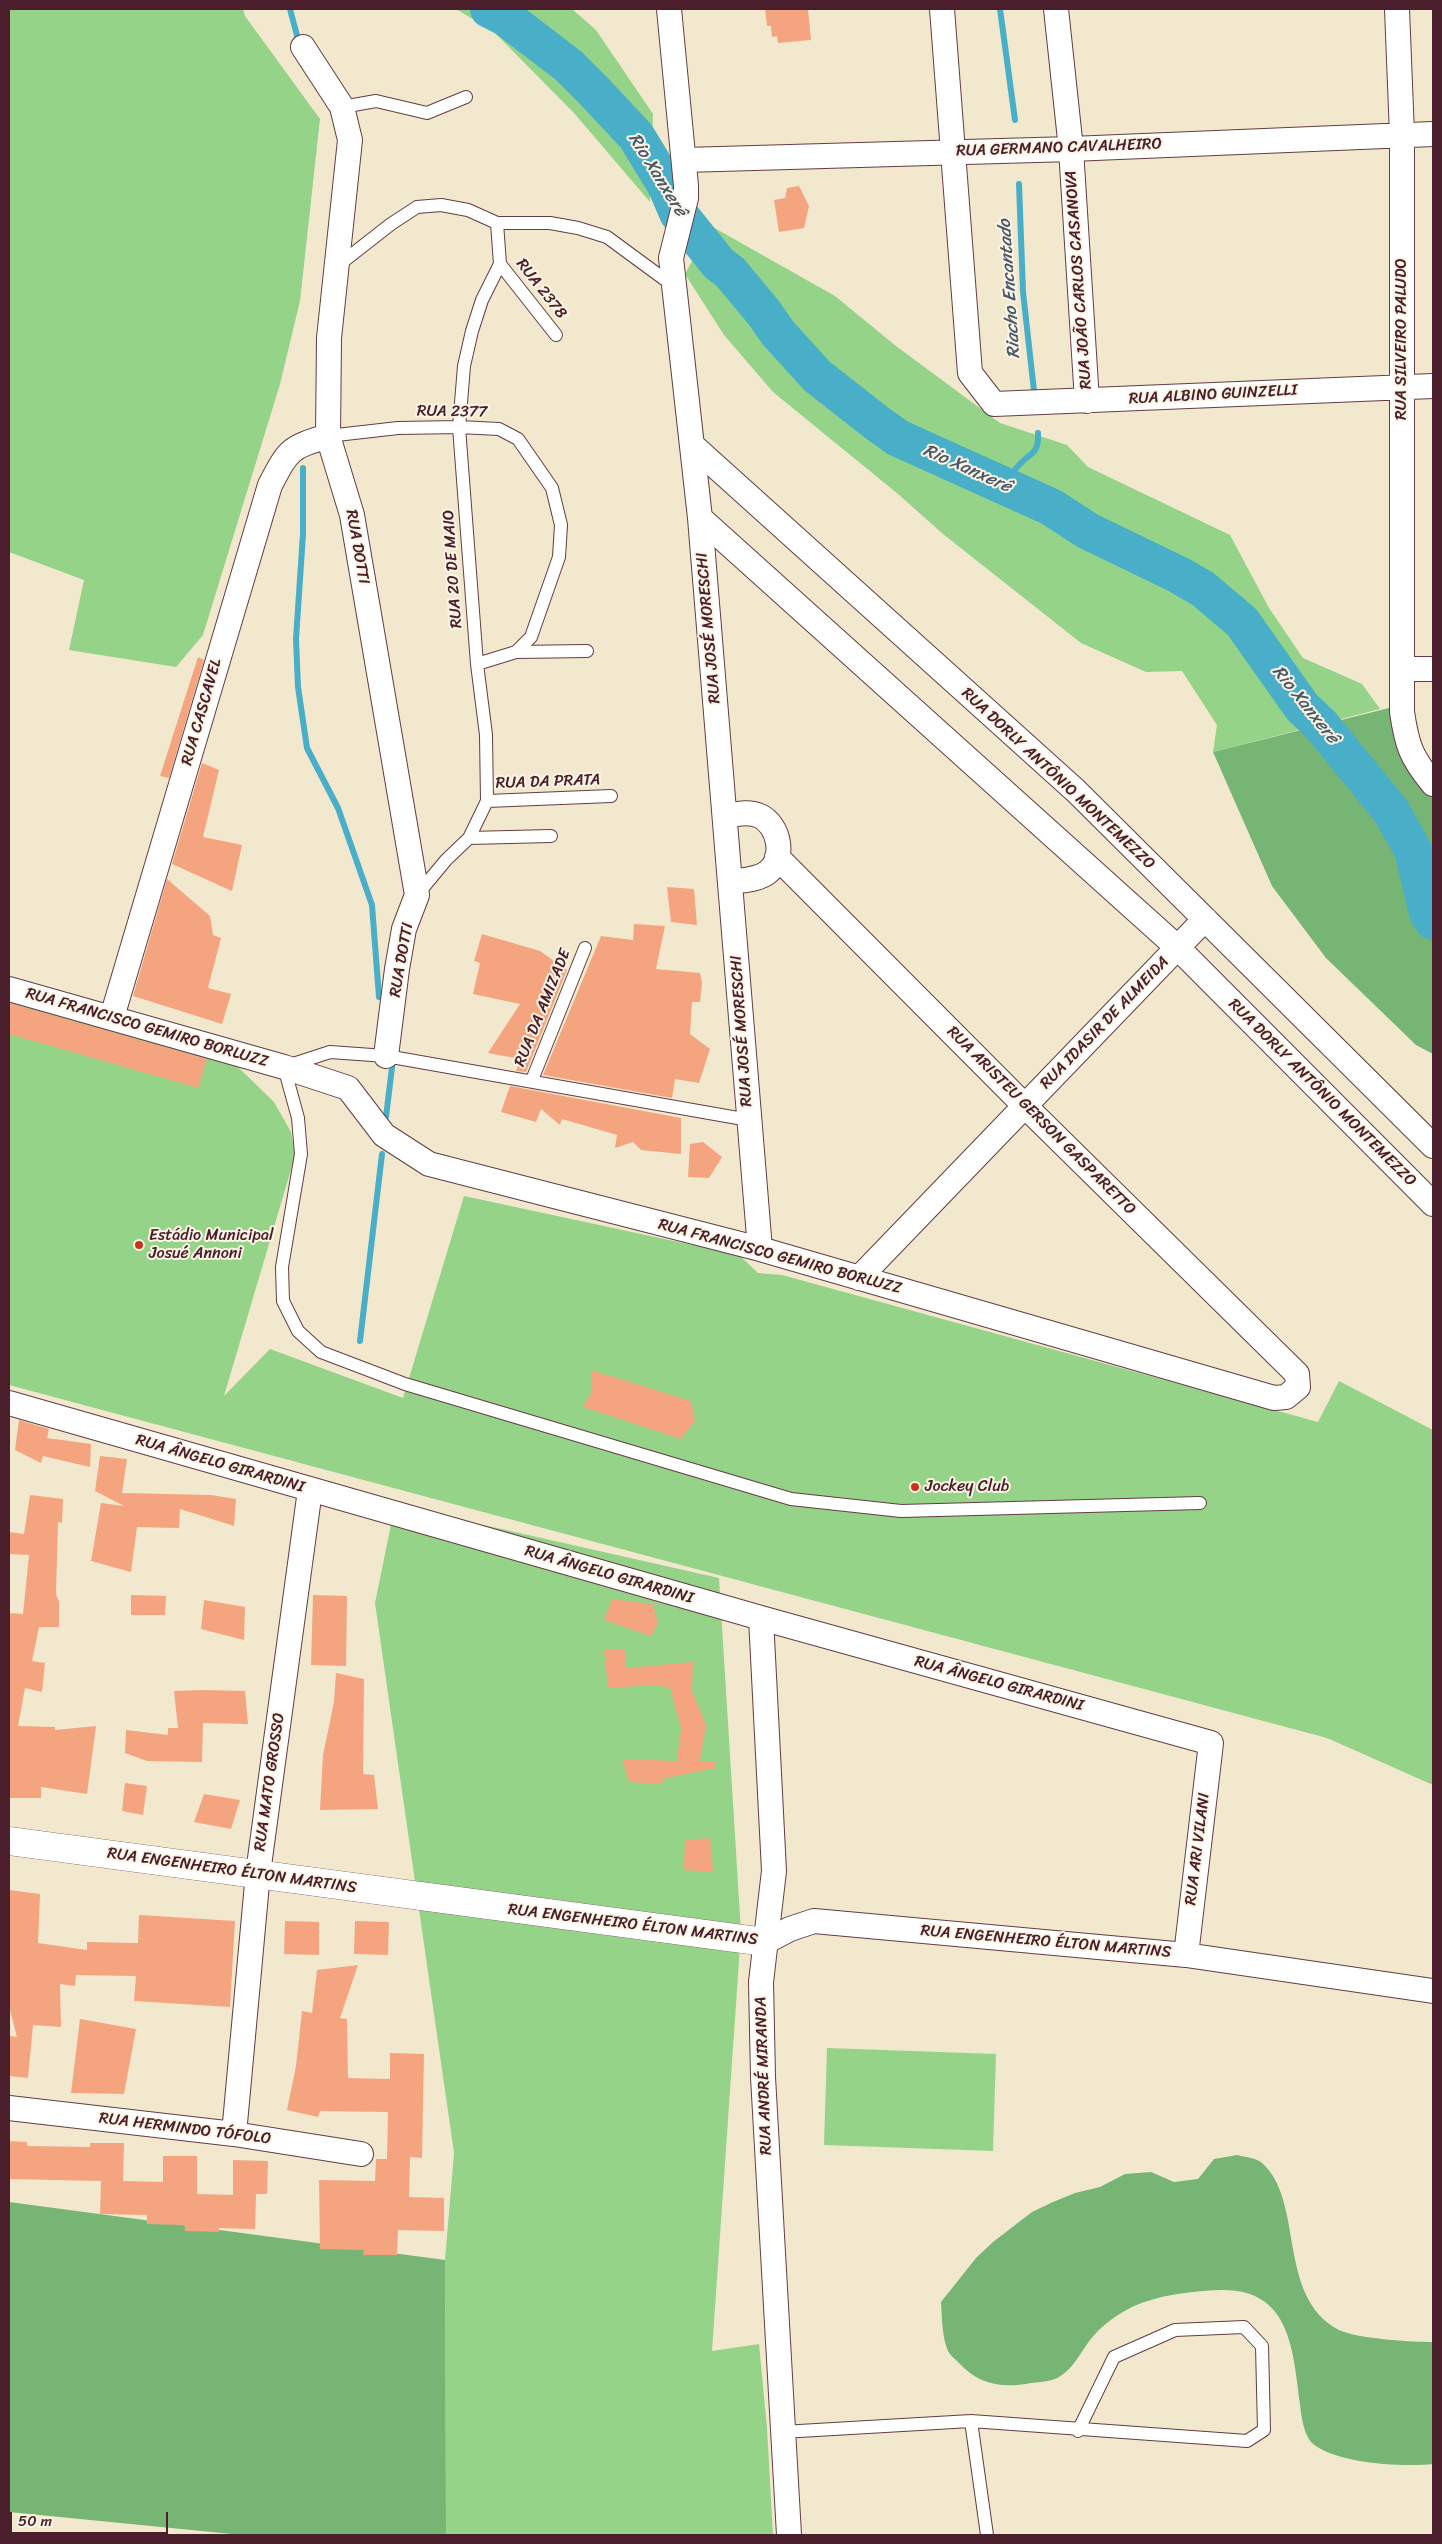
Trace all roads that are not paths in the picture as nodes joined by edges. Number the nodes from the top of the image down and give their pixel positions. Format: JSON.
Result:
{"nodes":[{"id":1,"x":669,"y":9,"type":"edge"},
{"id":2,"x":942,"y":9,"type":"edge"},
{"id":3,"x":1056,"y":9,"type":"edge"},
{"id":4,"x":1397,"y":9,"type":"edge"},
{"id":5,"x":303,"y":47,"type":"dead end"},
{"id":6,"x":466,"y":97,"type":"dead end"},
{"id":7,"x":342,"y":106,"type":"junction"},
{"id":8,"x":1433,"y":134,"type":"edge"},
{"id":9,"x":1402,"y":135,"type":"junction"},
{"id":10,"x":1071,"y":149,"type":"junction"},
{"id":11,"x":954,"y":151,"type":"junction"},
{"id":12,"x":684,"y":160,"type":"junction"},
{"id":13,"x":497,"y":223,"type":"junction"},
{"id":14,"x":500,"y":264,"type":"junction"},
{"id":15,"x":336,"y":267,"type":"junction"},
{"id":16,"x":675,"y":287,"type":"junction"},
{"id":17,"x":556,"y":335,"type":"dead end"},
{"id":18,"x":1433,"y":386,"type":"edge"},
{"id":19,"x":1401,"y":387,"type":"junction"},
{"id":20,"x":1087,"y":401,"type":"junction"},
{"id":21,"x":459,"y":427,"type":"junction"},
{"id":22,"x":328,"y":436,"type":"junction"},
{"id":23,"x":692,"y":445,"type":"junction"},
{"id":24,"x":700,"y":518,"type":"junction"},
{"id":25,"x":587,"y":651,"type":"dead end"},
{"id":26,"x":516,"y":652,"type":"junction"},
{"id":27,"x":477,"y":664,"type":"junction"},
{"id":28,"x":1433,"y":668,"type":"edge"},
{"id":29,"x":1402,"y":669,"type":"junction"},
{"id":30,"x":1433,"y":784,"type":"edge"},
{"id":31,"x":611,"y":796,"type":"dead end"},
{"id":32,"x":487,"y":801,"type":"junction"},
{"id":33,"x":726,"y":816,"type":"junction"},
{"id":34,"x":551,"y":836,"type":"dead end"},
{"id":35,"x":469,"y":838,"type":"junction"},
{"id":36,"x":777,"y":857,"type":"junction"},
{"id":37,"x":731,"y":882,"type":"junction"},
{"id":38,"x":417,"y":895,"type":"junction"},
{"id":39,"x":1205,"y":920,"type":"junction"},
{"id":40,"x":585,"y":948,"type":"dead end"},
{"id":41,"x":1178,"y":948,"type":"junction"},
{"id":42,"x":9,"y":989,"type":"edge"},
{"id":43,"x":112,"y":1018,"type":"junction"},
{"id":44,"x":386,"y":1056,"type":"junction"},
{"id":45,"x":284,"y":1067,"type":"junction"},
{"id":46,"x":532,"y":1080,"type":"junction"},
{"id":47,"x":1025,"y":1106,"type":"junction"},
{"id":48,"x":749,"y":1120,"type":"junction"},
{"id":49,"x":1433,"y":1146,"type":"edge"},
{"id":50,"x":1433,"y":1204,"type":"edge"},
{"id":51,"x":760,"y":1249,"type":"junction"},
{"id":52,"x":859,"y":1278,"type":"junction"},
{"id":53,"x":1298,"y":1387,"type":"joint"},
{"id":54,"x":9,"y":1403,"type":"edge"},
{"id":55,"x":310,"y":1490,"type":"junction"},
{"id":56,"x":1200,"y":1503,"type":"dead end"},
{"id":57,"x":761,"y":1618,"type":"junction"},
{"id":58,"x":1211,"y":1743,"type":"joint"},
{"id":59,"x":9,"y":1840,"type":"edge"},
{"id":60,"x":258,"y":1873,"type":"junction"},
{"id":61,"x":765,"y":1942,"type":"junction"},
{"id":62,"x":1186,"y":1955,"type":"junction"},
{"id":63,"x":1433,"y":1991,"type":"edge"},
{"id":64,"x":9,"y":2108,"type":"edge"},
{"id":65,"x":234,"y":2134,"type":"junction"},
{"id":66,"x":361,"y":2154,"type":"dead end"},
{"id":67,"x":971,"y":2422,"type":"junction"},
{"id":68,"x":1078,"y":2430,"type":"junction"},
{"id":69,"x":782,"y":2432,"type":"junction"},
{"id":70,"x":789,"y":2535,"type":"edge"},
{"id":71,"x":987,"y":2535,"type":"edge"}],
"edges":[{"from":1,"to":12,"type":"street","name":"RUA JOSÉ MORESCHI"},
{"from":2,"to":11,"type":"street"},
{"from":3,"to":10,"type":"street","name":"RUA JOÃO CARLOS CASANOVA"},
{"from":4,"to":9,"type":"street","name":"RUA SILVEIRO PALUDO"},
{"from":5,"to":7,"type":"street","name":"RUA DOTTI"},
{"from":6,"to":7,"type":"lane"},
{"from":7,"to":15,"type":"street","name":"RUA DOTTI"},
{"from":8,"to":9,"type":"street","name":"RUA GERMANO CAVALHEIRO"},
{"from":9,"to":10,"type":"street","name":"RUA GERMANO CAVALHEIRO"},
{"from":9,"to":19,"type":"street","name":"RUA SILVEIRO PALUDO"},
{"from":10,"to":11,"type":"street","name":"RUA GERMANO CAVALHEIRO"},
{"from":10,"to":20,"type":"street","name":"RUA JOÃO CARLOS CASANOVA"},
{"from":11,"to":12,"type":"street","name":"RUA GERMANO CAVALHEIRO"},
{"from":11,"to":20,"type":"street","name":"RUA ALBINO GUINZELLI"},
{"from":12,"to":16,"type":"street","name":"RUA JOSÉ MORESCHI"},
{"from":13,"to":14,"type":"lane"},
{"from":13,"to":15,"type":"lane"},
{"from":13,"to":16,"type":"lane"},
{"from":14,"to":17,"type":"lane","name":"RUA 2378"},
{"from":14,"to":21,"type":"lane","name":"RUA 20 DE MAIO"},
{"from":15,"to":22,"type":"street","name":"RUA DOTTI"},
{"from":16,"to":23,"type":"street","name":"RUA JOSÉ MORESCHI"},
{"from":18,"to":19,"type":"street","name":"RUA ALBINO GUINZELLI"},
{"from":19,"to":20,"type":"street","name":"RUA ALBINO GUINZELLI"},
{"from":19,"to":29,"type":"street","name":"RUA SILVEIRO PALUDO"},
{"from":21,"to":22,"type":"lane","name":"RUA 2377"},
{"from":21,"to":26,"type":"lane","name":"RUA 2377"},
{"from":21,"to":27,"type":"lane","name":"RUA 20 DE MAIO"},
{"from":22,"to":38,"type":"street","name":"RUA DOTTI"},
{"from":22,"to":43,"type":"street","name":"RUA CASCAVEL"},
{"from":23,"to":24,"type":"street","name":"RUA JOSÉ MORESCHI"},
{"from":23,"to":39,"type":"street","name":"RUA DORLY ANTÔNIO MONTEMEZZO"},
{"from":24,"to":33,"type":"street","name":"RUA JOSÉ MORESCHI"},
{"from":24,"to":41,"type":"street","name":"RUA DORLY ANTÔNIO MONTEMEZZO"},
{"from":25,"to":26,"type":"lane"},
{"from":26,"to":27,"type":"lane"},
{"from":27,"to":32,"type":"lane","name":"RUA 20 DE MAIO"},
{"from":28,"to":29,"type":"street"},
{"from":29,"to":30,"type":"street","name":"RUA SILVEIRO PALUDO"},
{"from":31,"to":32,"type":"lane","name":"RUA DA PRATA"},
{"from":32,"to":35,"type":"lane","name":"RUA 20 DE MAIO"},
{"from":33,"to":36,"type":"street"},
{"from":33,"to":37,"type":"street","name":"RUA JOSÉ MORESCHI"},
{"from":34,"to":35,"type":"lane"},
{"from":35,"to":38,"type":"lane","name":"RUA 20 DE MAIO"},
{"from":36,"to":37,"type":"street"},
{"from":36,"to":47,"type":"street","name":"RUA ARISTEU GERSON GASPARETTO"},
{"from":37,"to":48,"type":"street","name":"RUA JOSÉ MORESCHI"},
{"from":38,"to":44,"type":"street","name":"RUA DOTTI"},
{"from":39,"to":41,"type":"street","name":"RUA IDASIR DE ALMEIDA"},
{"from":39,"to":49,"type":"street","name":"RUA DORLY ANTÔNIO MONTEMEZZO"},
{"from":40,"to":46,"type":"lane","name":"RUA DA AMIZADE"},
{"from":41,"to":47,"type":"street","name":"RUA IDASIR DE ALMEIDA"},
{"from":41,"to":50,"type":"street","name":"RUA DORLY ANTÔNIO MONTEMEZZO"},
{"from":42,"to":43,"type":"street","name":"RUA FRANCISCO GEMIRO BORLUZZ"},
{"from":43,"to":45,"type":"street","name":"RUA FRANCISCO GEMIRO BORLUZZ"},
{"from":44,"to":45,"type":"lane","name":"RUA FRANCISCO GEMIRO BORLUZZ"},
{"from":44,"to":46,"type":"lane","name":"RUA FRANCISCO GEMIRO BORLUZZ"},
{"from":45,"to":51,"type":"street","name":"RUA FRANCISCO GEMIRO BORLUZZ"},
{"from":45,"to":56,"type":"lane"},
{"from":46,"to":48,"type":"lane","name":"RUA FRANCISCO GEMIRO BORLUZZ"},
{"from":47,"to":52,"type":"street","name":"RUA IDASIR DE ALMEIDA"},
{"from":47,"to":53,"type":"street","name":"RUA ARISTEU GERSON GASPARETTO"},
{"from":48,"to":51,"type":"street","name":"RUA JOSÉ MORESCHI"},
{"from":51,"to":52,"type":"street","name":"RUA FRANCISCO GEMIRO BORLUZZ"},
{"from":52,"to":53,"type":"street","name":"RUA FRANCISCO GEMIRO BORLUZZ"},
{"from":54,"to":55,"type":"street","name":"RUA ÂNGELO GIRARDINI"},
{"from":55,"to":57,"type":"street","name":"RUA ÂNGELO GIRARDINI"},
{"from":55,"to":60,"type":"street","name":"RUA MATO GROSSO"},
{"from":57,"to":58,"type":"street","name":"RUA ÂNGELO GIRARDINI"},
{"from":57,"to":61,"type":"street","name":"RUA ANDRÉ MIRANDA"},
{"from":58,"to":62,"type":"street","name":"RUA ARI VILANI"},
{"from":59,"to":60,"type":"street","name":"RUA ENGENHEIRO ÉLTON MARTINS"},
{"from":60,"to":61,"type":"street","name":"RUA ENGENHEIRO ÉLTON MARTINS"},
{"from":60,"to":65,"type":"street","name":"RUA MATO GROSSO"},
{"from":61,"to":62,"type":"street","name":"RUA ENGENHEIRO ÉLTON MARTINS"},
{"from":61,"to":69,"type":"street","name":"RUA ANDRÉ MIRANDA"},
{"from":62,"to":63,"type":"street","name":"RUA ENGENHEIRO ÉLTON MARTINS"},
{"from":64,"to":65,"type":"street","name":"RUA HERMINDO TÓFOLO"},
{"from":65,"to":66,"type":"street","name":"RUA HERMINDO TÓFOLO"},
{"from":67,"to":68,"type":"lane"},
{"from":67,"to":69,"type":"lane"},
{"from":67,"to":71,"type":"lane"},
{"from":68,"to":68,"type":"lane"},
{"from":69,"to":70,"type":"street","name":"RUA ANDRÉ MIRANDA"}]}
